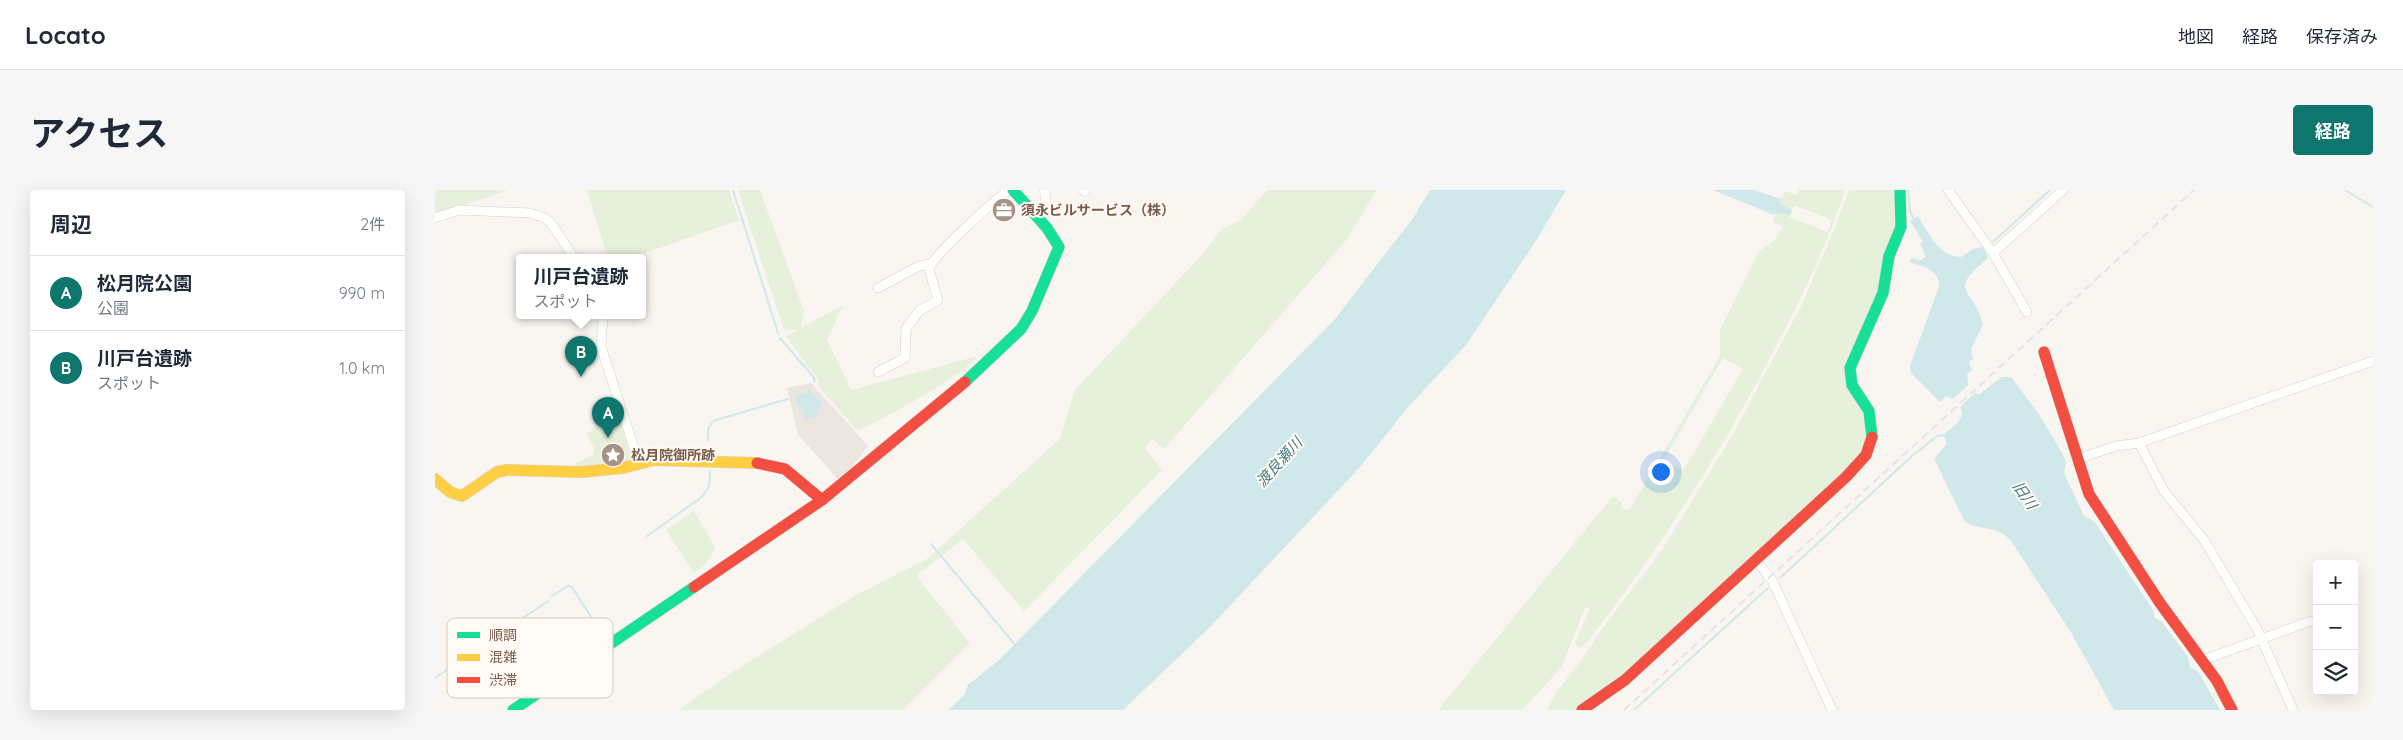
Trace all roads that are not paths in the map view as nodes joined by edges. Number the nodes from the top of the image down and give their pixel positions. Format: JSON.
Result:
{"nodes":[{"id":1,"x":1009,"y":190,"type":"edge"},
{"id":2,"x":1013,"y":190,"type":"edge"},
{"id":3,"x":1044,"y":190,"type":"edge"},
{"id":4,"x":1900,"y":190,"type":"edge"},
{"id":5,"x":1948,"y":190,"type":"edge"},
{"id":6,"x":2063,"y":190,"type":"edge"},
{"id":7,"x":435,"y":218,"type":"edge"},
{"id":8,"x":1040,"y":220,"type":"junction"},
{"id":9,"x":1993,"y":253,"type":"junction"},
{"id":10,"x":571,"y":254,"type":"edge"},
{"id":11,"x":930,"y":264,"type":"junction"},
{"id":12,"x":878,"y":288,"type":"dead end"},
{"id":13,"x":2027,"y":312,"type":"dead end"},
{"id":14,"x":603,"y":319,"type":"edge"},
{"id":15,"x":2044,"y":352,"type":"dead end"},
{"id":16,"x":2373,"y":361,"type":"edge"},
{"id":17,"x":878,"y":372,"type":"dead end"},
{"id":18,"x":2139,"y":443,"type":"junction"},
{"id":19,"x":2077,"y":459,"type":"junction"},
{"id":20,"x":639,"y":463,"type":"junction"},
{"id":21,"x":435,"y":479,"type":"edge"},
{"id":22,"x":822,"y":500,"type":"junction"},
{"id":23,"x":1756,"y":560,"type":"junction"},
{"id":24,"x":2311,"y":621,"type":"dead end"},
{"id":25,"x":2262,"y":638,"type":"junction"},
{"id":26,"x":613,"y":642,"type":"edge"},
{"id":27,"x":2203,"y":660,"type":"junction"},
{"id":28,"x":531,"y":698,"type":"edge"},
{"id":29,"x":513,"y":710,"type":"edge"},
{"id":30,"x":1582,"y":710,"type":"edge"},
{"id":31,"x":1832,"y":710,"type":"edge"},
{"id":32,"x":2232,"y":710,"type":"edge"},
{"id":33,"x":2293,"y":710,"type":"edge"}],
"edges":[{"from":1,"to":11,"type":"street"},
{"from":2,"to":8,"type":"street"},
{"from":3,"to":8,"type":"street"},
{"from":4,"to":23,"type":"street"},
{"from":5,"to":9,"type":"street"},
{"from":6,"to":9,"type":"street"},
{"from":7,"to":10,"type":"street"},
{"from":8,"to":22,"type":"street"},
{"from":9,"to":13,"type":"street"},
{"from":11,"to":12,"type":"street"},
{"from":11,"to":17,"type":"street"},
{"from":14,"to":20,"type":"street"},
{"from":15,"to":19,"type":"street"},
{"from":16,"to":18,"type":"street"},
{"from":18,"to":19,"type":"street"},
{"from":18,"to":25,"type":"street"},
{"from":19,"to":27,"type":"street"},
{"from":20,"to":21,"type":"street"},
{"from":20,"to":22,"type":"street"},
{"from":22,"to":26,"type":"street"},
{"from":23,"to":30,"type":"street"},
{"from":23,"to":31,"type":"street"},
{"from":24,"to":25,"type":"street"},
{"from":25,"to":27,"type":"street"},
{"from":25,"to":33,"type":"street"},
{"from":27,"to":32,"type":"street"},
{"from":28,"to":29,"type":"street"}]}
